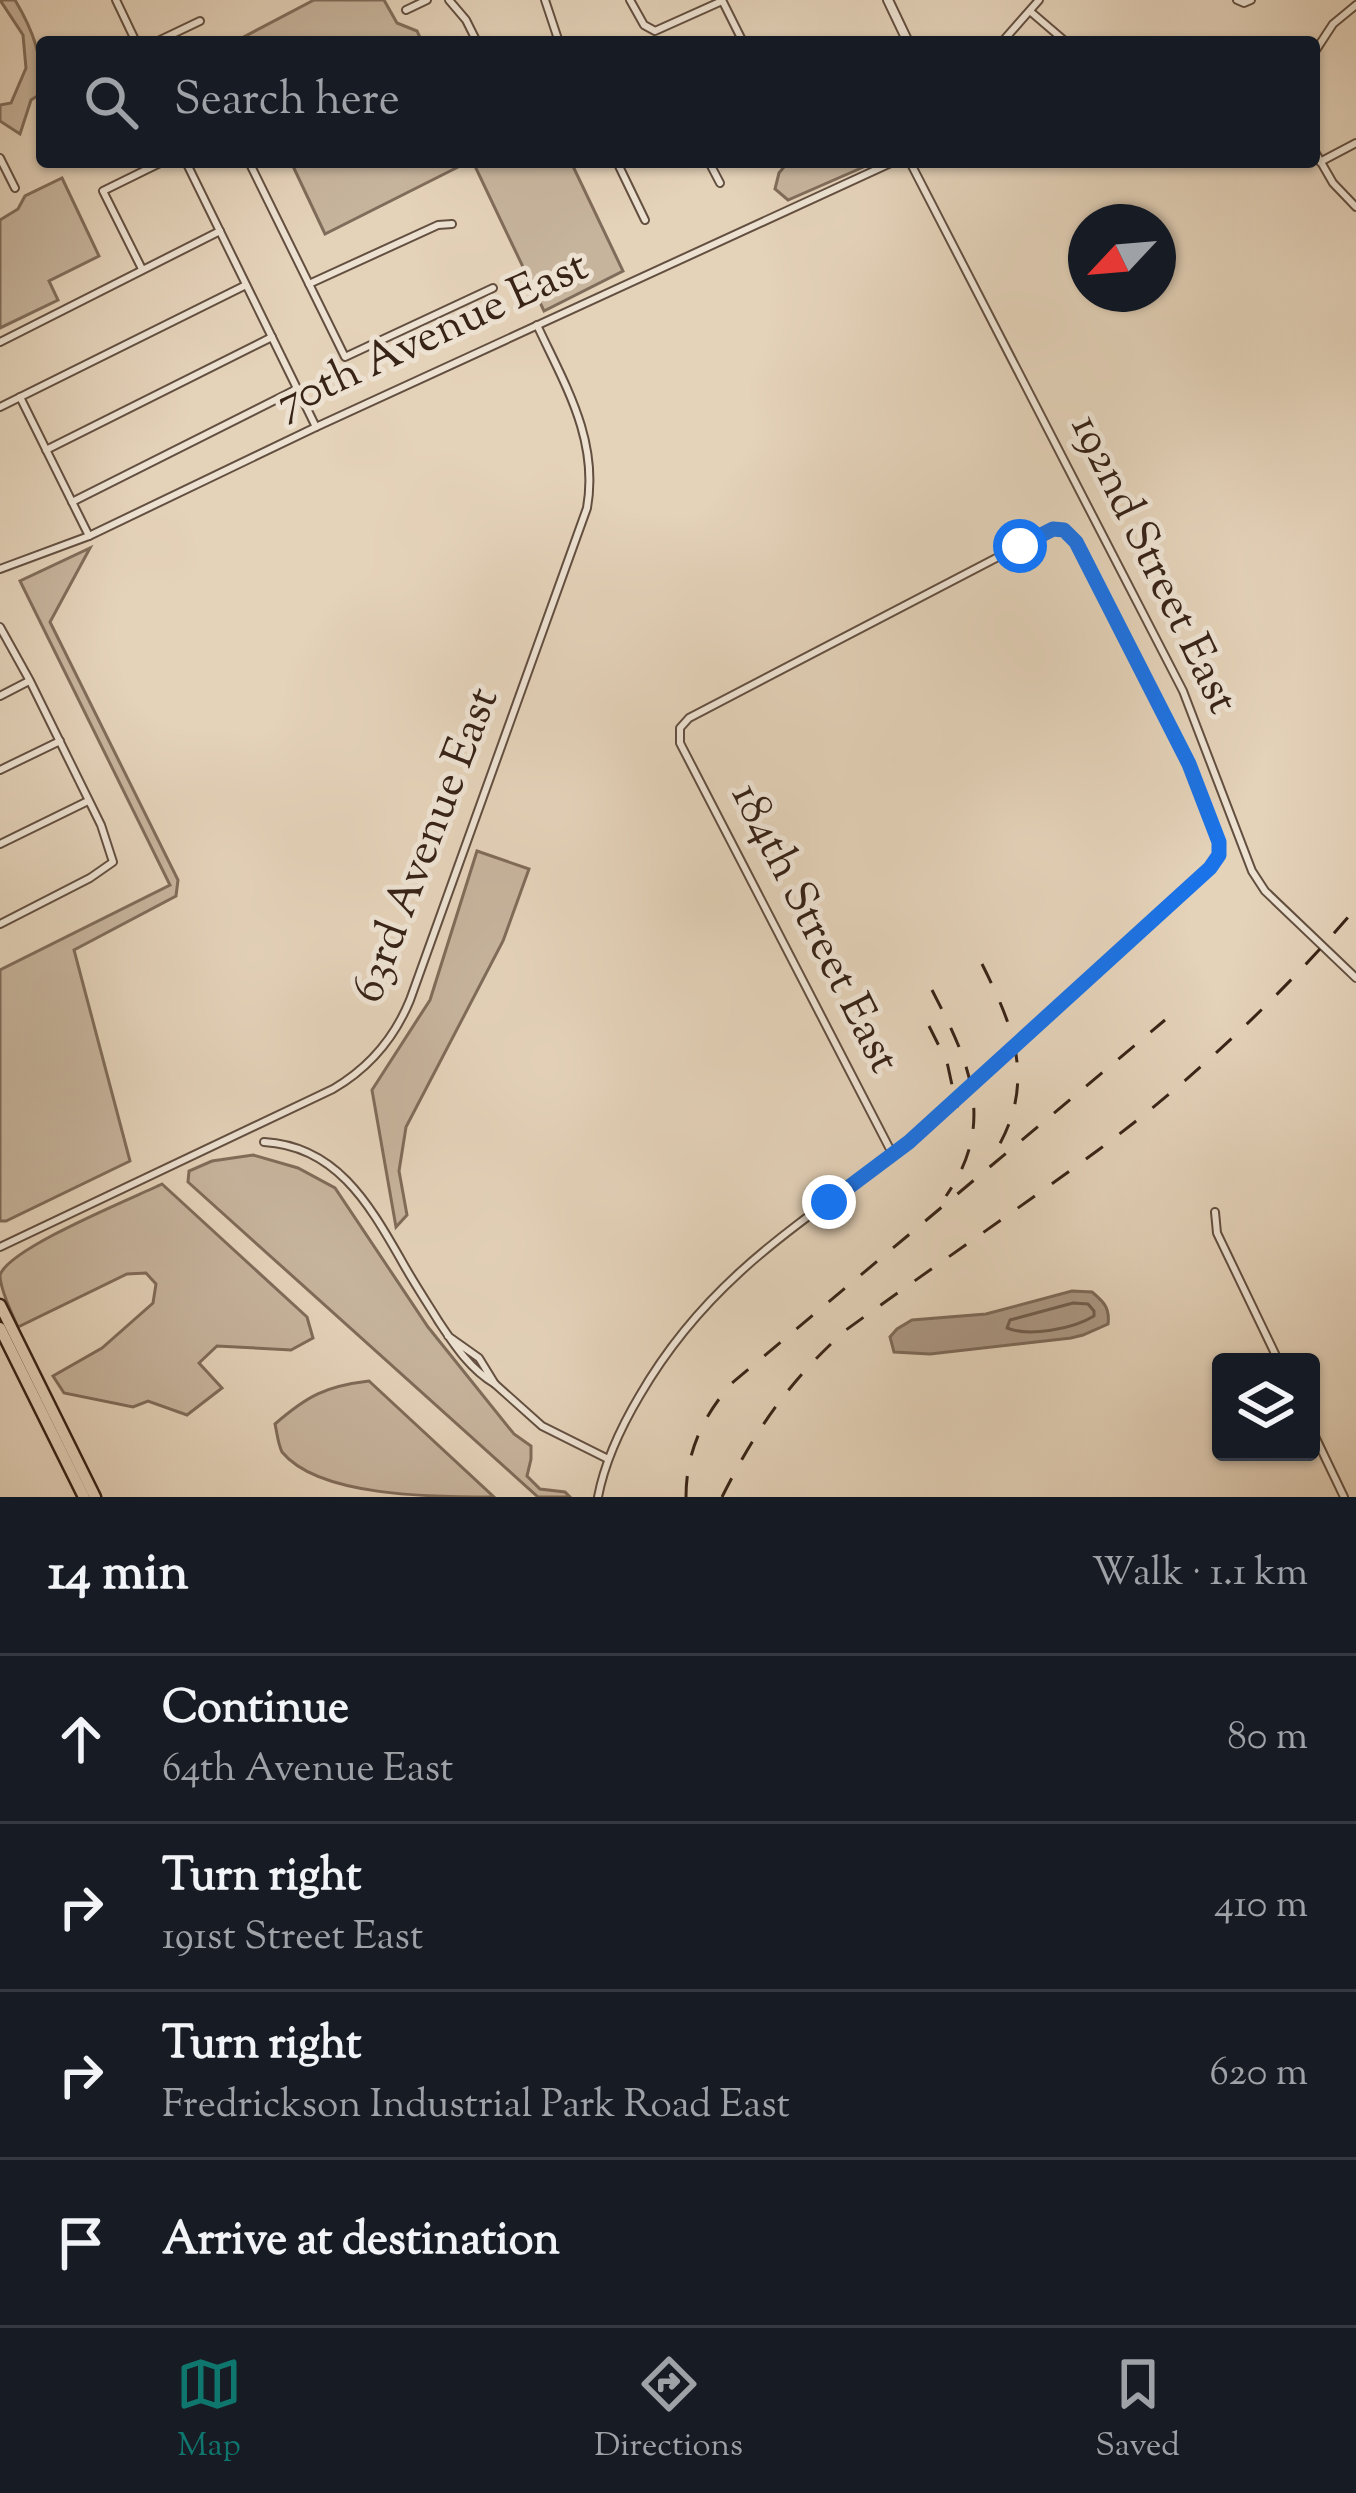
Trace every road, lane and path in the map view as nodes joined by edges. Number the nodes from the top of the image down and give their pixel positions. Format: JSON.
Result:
{"nodes":[{"id":1,"x":428,"y":0,"type":"edge"},
{"id":2,"x":449,"y":0,"type":"edge"},
{"id":3,"x":545,"y":0,"type":"edge"},
{"id":4,"x":631,"y":0,"type":"edge"},
{"id":5,"x":722,"y":0,"type":"edge"},
{"id":6,"x":888,"y":0,"type":"edge"},
{"id":7,"x":1039,"y":0,"type":"edge"},
{"id":8,"x":1251,"y":0,"type":"edge"},
{"id":9,"x":119,"y":1,"type":"edge"},
{"id":10,"x":1238,"y":1,"type":"edge"},
{"id":11,"x":1356,"y":4,"type":"edge"},
{"id":12,"x":406,"y":10,"type":"dead end"},
{"id":13,"x":1031,"y":12,"type":"junction"},
{"id":14,"x":200,"y":20,"type":"dead end"},
{"id":15,"x":134,"y":36,"type":"edge"},
{"id":16,"x":168,"y":36,"type":"edge"},
{"id":17,"x":474,"y":36,"type":"edge"},
{"id":18,"x":557,"y":36,"type":"edge"},
{"id":19,"x":740,"y":36,"type":"edge"},
{"id":20,"x":905,"y":36,"type":"edge"},
{"id":21,"x":1008,"y":36,"type":"edge"},
{"id":22,"x":1059,"y":36,"type":"edge"},
{"id":23,"x":1320,"y":44,"type":"edge"},
{"id":24,"x":1356,"y":142,"type":"edge"},
{"id":25,"x":0,"y":158,"type":"edge"},
{"id":26,"x":1320,"y":162,"type":"joint"},
{"id":27,"x":150,"y":168,"type":"edge"},
{"id":28,"x":189,"y":168,"type":"edge"},
{"id":29,"x":252,"y":168,"type":"edge"},
{"id":30,"x":620,"y":168,"type":"edge"},
{"id":31,"x":712,"y":168,"type":"edge"},
{"id":32,"x":879,"y":168,"type":"edge"},
{"id":33,"x":913,"y":168,"type":"edge"},
{"id":34,"x":720,"y":183,"type":"dead end"},
{"id":35,"x":14,"y":188,"type":"dead end"},
{"id":36,"x":1356,"y":207,"type":"edge"},
{"id":37,"x":645,"y":220,"type":"dead end"},
{"id":38,"x":452,"y":224,"type":"dead end"},
{"id":39,"x":220,"y":231,"type":"junction"},
{"id":40,"x":142,"y":270,"type":"junction"},
{"id":41,"x":309,"y":284,"type":"junction"},
{"id":42,"x":246,"y":285,"type":"junction"},
{"id":43,"x":493,"y":288,"type":"dead end"},
{"id":44,"x":537,"y":325,"type":"junction"},
{"id":45,"x":272,"y":337,"type":"junction"},
{"id":46,"x":0,"y":342,"type":"edge"},
{"id":47,"x":297,"y":388,"type":"junction"},
{"id":48,"x":20,"y":397,"type":"junction"},
{"id":49,"x":0,"y":407,"type":"edge"},
{"id":50,"x":316,"y":427,"type":"junction"},
{"id":51,"x":46,"y":450,"type":"junction"},
{"id":52,"x":72,"y":502,"type":"junction"},
{"id":53,"x":88,"y":536,"type":"junction"},
{"id":54,"x":0,"y":569,"type":"edge"},
{"id":55,"x":0,"y":627,"type":"edge"},
{"id":56,"x":30,"y":681,"type":"junction"},
{"id":57,"x":0,"y":696,"type":"edge"},
{"id":58,"x":60,"y":741,"type":"junction"},
{"id":59,"x":0,"y":770,"type":"edge"},
{"id":60,"x":88,"y":800,"type":"junction"},
{"id":61,"x":0,"y":844,"type":"edge"},
{"id":62,"x":0,"y":924,"type":"edge"},
{"id":63,"x":1356,"y":977,"type":"edge"},
{"id":64,"x":264,"y":1142,"type":"dead end"},
{"id":65,"x":893,"y":1155,"type":"junction"},
{"id":66,"x":1215,"y":1212,"type":"dead end"},
{"id":67,"x":0,"y":1247,"type":"edge"},
{"id":68,"x":0,"y":1306,"type":"edge"},
{"id":69,"x":3,"y":1334,"type":"edge"},
{"id":70,"x":1275,"y":1353,"type":"edge"},
{"id":71,"x":31,"y":1368,"type":"junction"},
{"id":72,"x":1320,"y":1446,"type":"edge"},
{"id":73,"x":608,"y":1459,"type":"junction"},
{"id":74,"x":85,"y":1497,"type":"edge"},
{"id":75,"x":95,"y":1497,"type":"edge"},
{"id":76,"x":598,"y":1497,"type":"edge"},
{"id":77,"x":1345,"y":1497,"type":"edge"}],
"edges":[{"from":1,"to":12,"type":"street"},
{"from":2,"to":17,"type":"street"},
{"from":3,"to":18,"type":"street"},
{"from":4,"to":5,"type":"street"},
{"from":5,"to":19,"type":"street"},
{"from":6,"to":20,"type":"street"},
{"from":7,"to":13,"type":"street"},
{"from":8,"to":10,"type":"street"},
{"from":9,"to":15,"type":"street"},
{"from":11,"to":23,"type":"street"},
{"from":13,"to":21,"type":"street"},
{"from":13,"to":22,"type":"street"},
{"from":14,"to":16,"type":"street"},
{"from":24,"to":26,"type":"street"},
{"from":25,"to":35,"type":"street"},
{"from":26,"to":36,"type":"street"},
{"from":27,"to":40,"type":"street"},
{"from":28,"to":39,"type":"street"},
{"from":29,"to":41,"type":"street"},
{"from":30,"to":37,"type":"street"},
{"from":31,"to":34,"type":"street"},
{"from":32,"to":44,"type":"street","name":"70th Avenue East"},
{"from":33,"to":63,"type":"street","name":"192nd Street East"},
{"from":38,"to":41,"type":"street"},
{"from":39,"to":40,"type":"street"},
{"from":39,"to":42,"type":"street"},
{"from":40,"to":46,"type":"street"},
{"from":41,"to":43,"type":"street"},
{"from":42,"to":45,"type":"street"},
{"from":42,"to":48,"type":"street"},
{"from":44,"to":50,"type":"street","name":"70th Avenue East"},
{"from":44,"to":67,"type":"street","name":"63rd Avenue East"},
{"from":45,"to":47,"type":"street"},
{"from":45,"to":51,"type":"street"},
{"from":47,"to":50,"type":"street"},
{"from":47,"to":52,"type":"street"},
{"from":48,"to":49,"type":"street"},
{"from":48,"to":51,"type":"street"},
{"from":50,"to":53,"type":"street","name":"70th Avenue East"},
{"from":51,"to":52,"type":"street"},
{"from":52,"to":53,"type":"street"},
{"from":53,"to":54,"type":"street","name":"70th Avenue East"},
{"from":55,"to":56,"type":"street"},
{"from":56,"to":57,"type":"street"},
{"from":56,"to":58,"type":"street"},
{"from":58,"to":59,"type":"street"},
{"from":58,"to":60,"type":"street"},
{"from":60,"to":61,"type":"street"},
{"from":60,"to":62,"type":"street"},
{"from":64,"to":73,"type":"street"},
{"from":65,"to":65,"type":"street","name":"184th Street East"},
{"from":65,"to":73,"type":"street"},
{"from":66,"to":70,"type":"street"},
{"from":68,"to":71,"type":"main road"},
{"from":69,"to":71,"type":"main road"},
{"from":69,"to":74,"type":"main road"},
{"from":71,"to":75,"type":"main road"},
{"from":72,"to":77,"type":"street"},
{"from":73,"to":76,"type":"street"}]}
